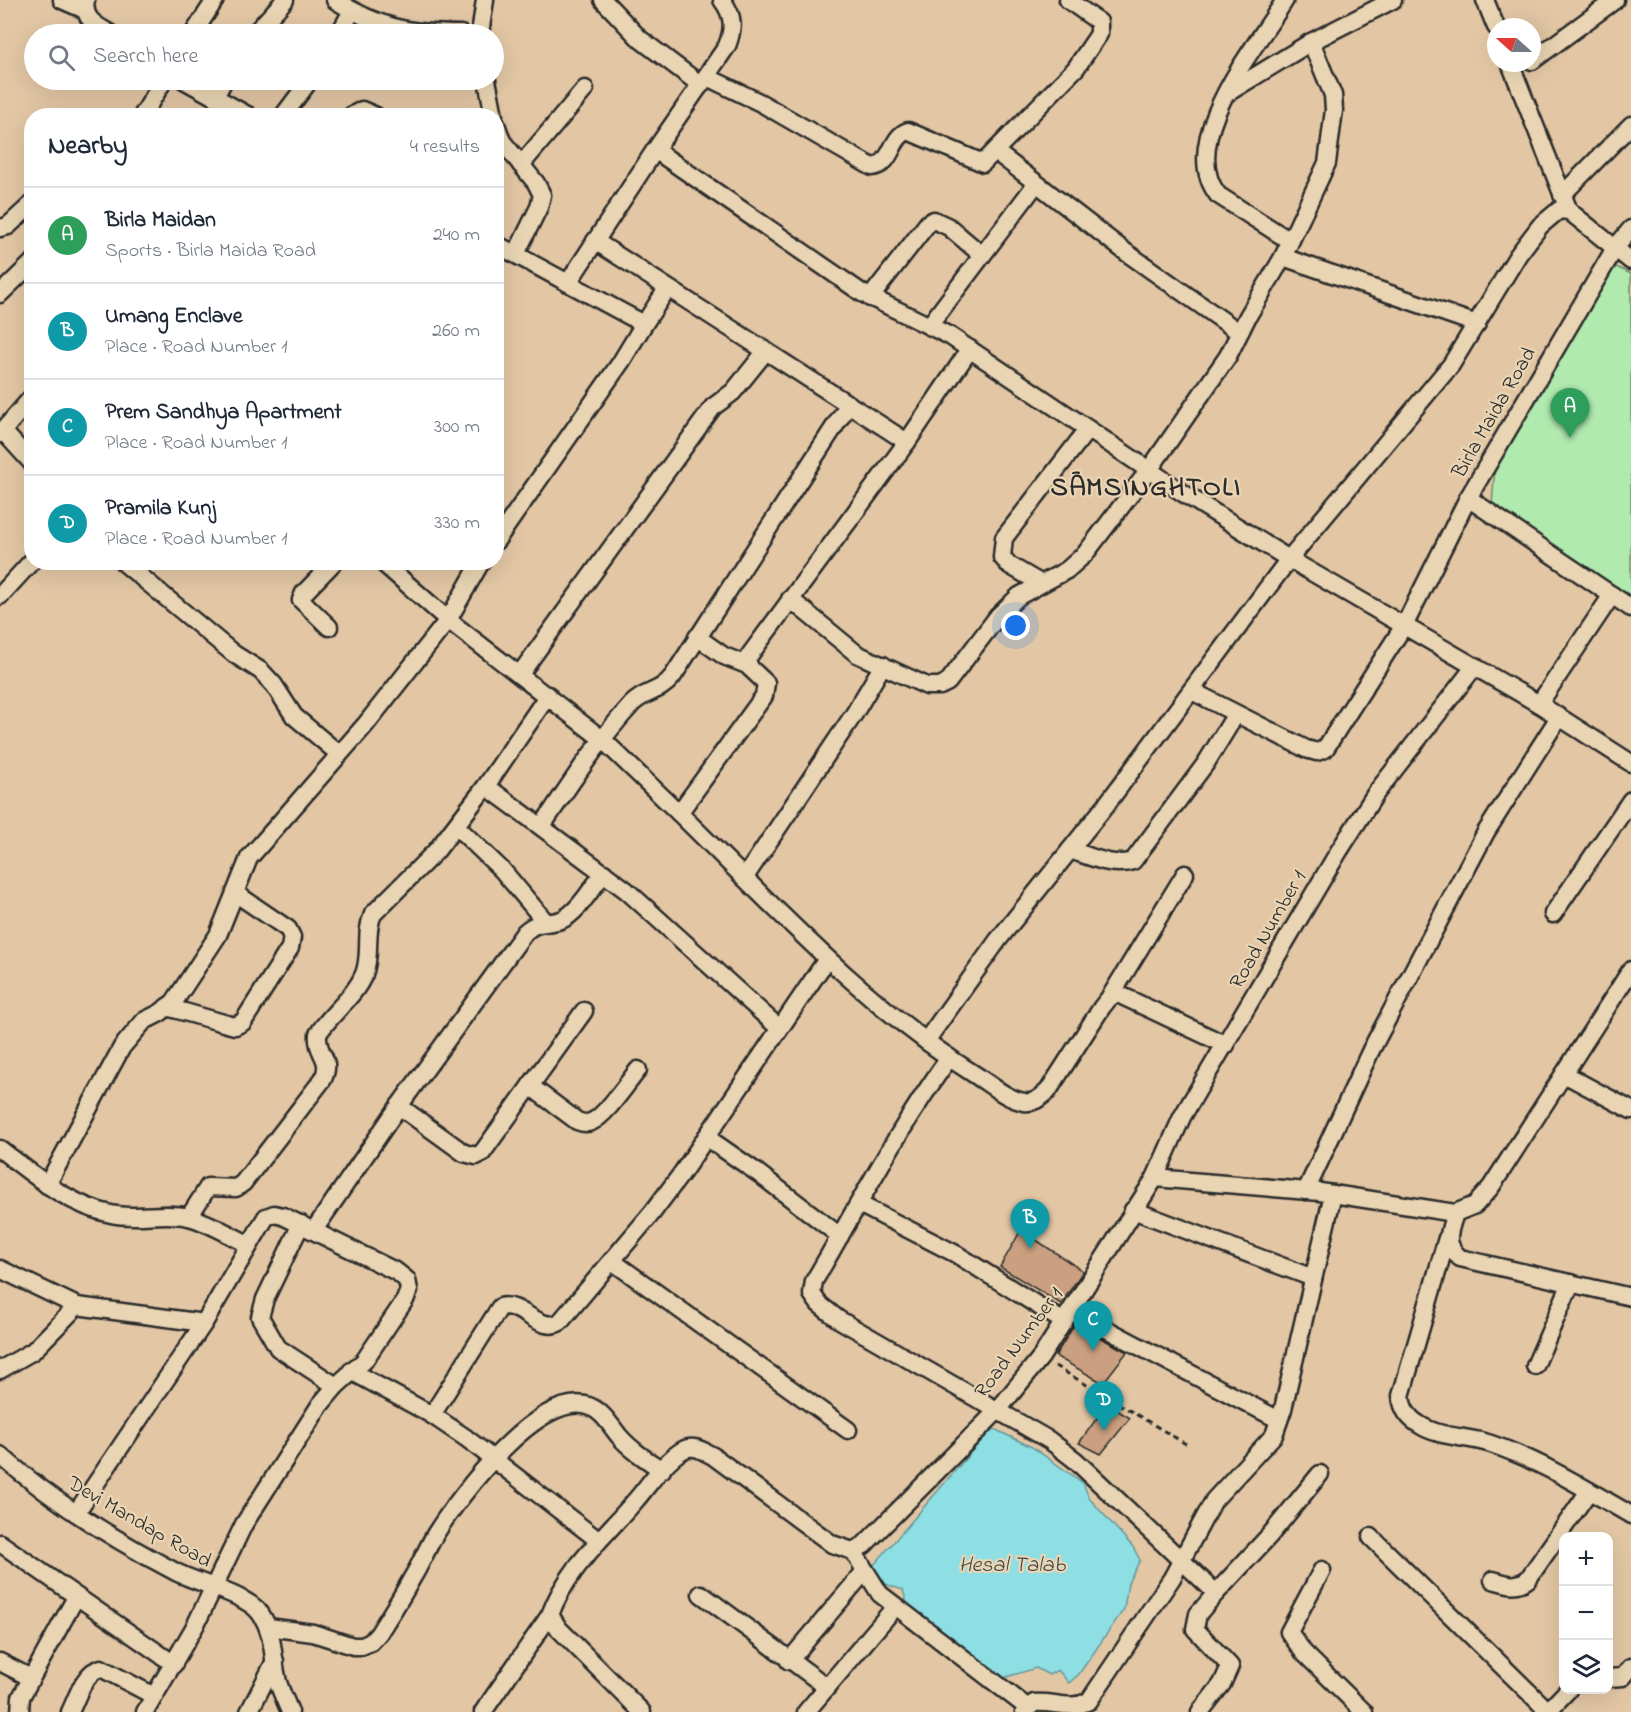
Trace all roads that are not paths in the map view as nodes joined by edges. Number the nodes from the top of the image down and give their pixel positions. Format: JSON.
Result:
{"nodes":[{"id":1,"x":62,"y":0,"type":"edge"},
{"id":2,"x":215,"y":0,"type":"edge"},
{"id":3,"x":285,"y":0,"type":"edge"},
{"id":4,"x":335,"y":0,"type":"edge"},
{"id":5,"x":485,"y":0,"type":"edge"},
{"id":6,"x":603,"y":0,"type":"edge"},
{"id":7,"x":722,"y":0,"type":"edge"},
{"id":8,"x":1068,"y":0,"type":"edge"},
{"id":9,"x":1285,"y":0,"type":"edge"},
{"id":10,"x":1393,"y":0,"type":"edge"},
{"id":11,"x":1485,"y":0,"type":"edge"},
{"id":12,"x":1615,"y":0,"type":"edge"},
{"id":13,"x":85,"y":5,"type":"edge"},
{"id":14,"x":352,"y":11,"type":"junction"},
{"id":15,"x":1492,"y":18,"type":"edge"},
{"id":16,"x":94,"y":24,"type":"edge"},
{"id":17,"x":199,"y":24,"type":"edge"},
{"id":18,"x":263,"y":24,"type":"edge"},
{"id":19,"x":345,"y":24,"type":"edge"},
{"id":20,"x":378,"y":24,"type":"edge"},
{"id":21,"x":481,"y":24,"type":"edge"},
{"id":22,"x":1311,"y":42,"type":"junction"},
{"id":23,"x":1541,"y":55,"type":"edge"},
{"id":24,"x":1513,"y":72,"type":"edge"},
{"id":25,"x":704,"y":81,"type":"junction"},
{"id":26,"x":585,"y":88,"type":"dead end"},
{"id":27,"x":158,"y":90,"type":"edge"},
{"id":28,"x":202,"y":90,"type":"edge"},
{"id":29,"x":219,"y":90,"type":"edge"},
{"id":30,"x":302,"y":90,"type":"edge"},
{"id":31,"x":489,"y":90,"type":"edge"},
{"id":32,"x":1226,"y":93,"type":"junction"},
{"id":33,"x":215,"y":97,"type":"junction"},
{"id":34,"x":147,"y":108,"type":"edge"},
{"id":35,"x":235,"y":108,"type":"edge"},
{"id":36,"x":289,"y":108,"type":"edge"},
{"id":37,"x":492,"y":108,"type":"edge"},
{"id":38,"x":1631,"y":125,"type":"edge"},
{"id":39,"x":504,"y":144,"type":"edge"},
{"id":40,"x":655,"y":150,"type":"junction"},
{"id":41,"x":996,"y":152,"type":"junction"},
{"id":42,"x":521,"y":165,"type":"junction"},
{"id":43,"x":1036,"y":183,"type":"junction"},
{"id":44,"x":1562,"y":195,"type":"junction"},
{"id":45,"x":24,"y":211,"type":"edge"},
{"id":46,"x":1569,"y":211,"type":"junction"},
{"id":47,"x":0,"y":228,"type":"edge"},
{"id":48,"x":1631,"y":229,"type":"edge"},
{"id":49,"x":595,"y":241,"type":"junction"},
{"id":50,"x":1290,"y":241,"type":"junction"},
{"id":51,"x":504,"y":248,"type":"edge"},
{"id":52,"x":1615,"y":248,"type":"junction"},
{"id":53,"x":516,"y":254,"type":"junction"},
{"id":54,"x":982,"y":255,"type":"junction"},
{"id":55,"x":1283,"y":257,"type":"junction"},
{"id":56,"x":1631,"y":261,"type":"edge"},
{"id":57,"x":24,"y":271,"type":"edge"},
{"id":58,"x":568,"y":283,"type":"junction"},
{"id":59,"x":667,"y":289,"type":"junction"},
{"id":60,"x":0,"y":294,"type":"edge"},
{"id":61,"x":870,"y":297,"type":"junction"},
{"id":62,"x":644,"y":324,"type":"junction"},
{"id":63,"x":1477,"y":324,"type":"junction"},
{"id":64,"x":929,"y":326,"type":"junction"},
{"id":65,"x":1239,"y":332,"type":"junction"},
{"id":66,"x":970,"y":349,"type":"junction"},
{"id":67,"x":766,"y":351,"type":"junction"},
{"id":68,"x":849,"y":404,"type":"junction"},
{"id":69,"x":24,"y":406,"type":"edge"},
{"id":70,"x":1088,"y":429,"type":"junction"},
{"id":71,"x":1,"y":432,"type":"edge"},
{"id":72,"x":907,"y":442,"type":"junction"},
{"id":73,"x":24,"y":455,"type":"edge"},
{"id":74,"x":1149,"y":470,"type":"junction"},
{"id":75,"x":1468,"y":498,"type":"junction"},
{"id":76,"x":504,"y":530,"type":"edge"},
{"id":77,"x":1289,"y":559,"type":"junction"},
{"id":78,"x":24,"y":570,"type":"edge"},
{"id":79,"x":133,"y":570,"type":"edge"},
{"id":80,"x":326,"y":570,"type":"edge"},
{"id":81,"x":391,"y":570,"type":"edge"},
{"id":82,"x":476,"y":570,"type":"edge"},
{"id":83,"x":1040,"y":583,"type":"junction"},
{"id":84,"x":1612,"y":595,"type":"junction"},
{"id":85,"x":0,"y":596,"type":"edge"},
{"id":86,"x":790,"y":598,"type":"junction"},
{"id":87,"x":1631,"y":608,"type":"edge"},
{"id":88,"x":448,"y":620,"type":"junction"},
{"id":89,"x":1405,"y":624,"type":"junction"},
{"id":90,"x":330,"y":627,"type":"dead end"},
{"id":91,"x":697,"y":637,"type":"junction"},
{"id":92,"x":747,"y":665,"type":"junction"},
{"id":93,"x":883,"y":665,"type":"junction"},
{"id":94,"x":1475,"y":666,"type":"junction"},
{"id":95,"x":520,"y":674,"type":"junction"},
{"id":96,"x":1192,"y":691,"type":"junction"},
{"id":97,"x":548,"y":695,"type":"junction"},
{"id":98,"x":1539,"y":704,"type":"junction"},
{"id":99,"x":1236,"y":714,"type":"junction"},
{"id":100,"x":1559,"y":717,"type":"junction"},
{"id":101,"x":602,"y":739,"type":"junction"},
{"id":102,"x":339,"y":754,"type":"junction"},
{"id":103,"x":1631,"y":763,"type":"edge"},
{"id":104,"x":486,"y":786,"type":"junction"},
{"id":105,"x":1631,"y":800,"type":"edge"},
{"id":106,"x":679,"y":813,"type":"junction"},
{"id":107,"x":456,"y":826,"type":"junction"},
{"id":108,"x":542,"y":826,"type":"junction"},
{"id":109,"x":1071,"y":850,"type":"junction"},
{"id":110,"x":604,"y":873,"type":"junction"},
{"id":111,"x":1185,"y":874,"type":"dead end"},
{"id":112,"x":745,"y":877,"type":"junction"},
{"id":113,"x":235,"y":893,"type":"junction"},
{"id":114,"x":1553,"y":914,"type":"dead end"},
{"id":115,"x":544,"y":921,"type":"junction"},
{"id":116,"x":827,"y":959,"type":"junction"},
{"id":117,"x":1631,"y":970,"type":"edge"},
{"id":118,"x":1110,"y":997,"type":"junction"},
{"id":119,"x":167,"y":1007,"type":"junction"},
{"id":120,"x":584,"y":1011,"type":"dead end"},
{"id":121,"x":779,"y":1028,"type":"junction"},
{"id":122,"x":926,"y":1041,"type":"junction"},
{"id":123,"x":1226,"y":1045,"type":"junction"},
{"id":124,"x":949,"y":1058,"type":"junction"},
{"id":125,"x":639,"y":1070,"type":"dead end"},
{"id":126,"x":1564,"y":1074,"type":"junction"},
{"id":127,"x":530,"y":1086,"type":"junction"},
{"id":128,"x":399,"y":1106,"type":"junction"},
{"id":129,"x":1631,"y":1110,"type":"edge"},
{"id":130,"x":706,"y":1137,"type":"junction"},
{"id":131,"x":0,"y":1149,"type":"edge"},
{"id":132,"x":1155,"y":1178,"type":"junction"},
{"id":133,"x":47,"y":1185,"type":"junction"},
{"id":134,"x":1306,"y":1191,"type":"junction"},
{"id":135,"x":1333,"y":1194,"type":"junction"},
{"id":136,"x":859,"y":1204,"type":"junction"},
{"id":137,"x":1133,"y":1210,"type":"junction"},
{"id":138,"x":1455,"y":1213,"type":"junction"},
{"id":139,"x":189,"y":1217,"type":"junction"},
{"id":140,"x":308,"y":1227,"type":"junction"},
{"id":141,"x":840,"y":1236,"type":"junction"},
{"id":142,"x":1446,"y":1238,"type":"junction"},
{"id":143,"x":248,"y":1244,"type":"junction"},
{"id":144,"x":612,"y":1261,"type":"junction"},
{"id":145,"x":0,"y":1269,"type":"edge"},
{"id":146,"x":1313,"y":1278,"type":"junction"},
{"id":147,"x":1571,"y":1283,"type":"junction"},
{"id":148,"x":1631,"y":1297,"type":"edge"},
{"id":149,"x":77,"y":1306,"type":"junction"},
{"id":150,"x":1068,"y":1316,"type":"junction"},
{"id":151,"x":204,"y":1323,"type":"junction"},
{"id":152,"x":1535,"y":1366,"type":"dead end"},
{"id":153,"x":0,"y":1370,"type":"edge"},
{"id":154,"x":351,"y":1371,"type":"junction"},
{"id":155,"x":336,"y":1386,"type":"junction"},
{"id":156,"x":997,"y":1411,"type":"junction"},
{"id":157,"x":432,"y":1415,"type":"junction"},
{"id":158,"x":1279,"y":1420,"type":"junction"},
{"id":159,"x":848,"y":1430,"type":"dead end"},
{"id":160,"x":493,"y":1460,"type":"junction"},
{"id":161,"x":2,"y":1463,"type":"edge"},
{"id":162,"x":662,"y":1470,"type":"junction"},
{"id":163,"x":1320,"y":1474,"type":"dead end"},
{"id":164,"x":1589,"y":1491,"type":"junction"},
{"id":165,"x":76,"y":1513,"type":"junction"},
{"id":166,"x":1631,"y":1515,"type":"edge"},
{"id":167,"x":1371,"y":1537,"type":"dead end"},
{"id":168,"x":598,"y":1540,"type":"junction"},
{"id":169,"x":0,"y":1543,"type":"edge"},
{"id":170,"x":853,"y":1551,"type":"junction"},
{"id":171,"x":1180,"y":1561,"type":"junction"},
{"id":172,"x":1322,"y":1570,"type":"dead end"},
{"id":173,"x":865,"y":1571,"type":"junction"},
{"id":174,"x":1493,"y":1580,"type":"dead end"},
{"id":175,"x":214,"y":1589,"type":"junction"},
{"id":176,"x":1216,"y":1593,"type":"junction"},
{"id":177,"x":701,"y":1594,"type":"dead end"},
{"id":178,"x":76,"y":1597,"type":"junction"},
{"id":179,"x":896,"y":1607,"type":"junction"},
{"id":180,"x":550,"y":1615,"type":"junction"},
{"id":181,"x":268,"y":1627,"type":"junction"},
{"id":182,"x":275,"y":1661,"type":"junction"},
{"id":183,"x":789,"y":1661,"type":"junction"},
{"id":184,"x":0,"y":1662,"type":"edge"},
{"id":185,"x":174,"y":1664,"type":"junction"},
{"id":186,"x":1631,"y":1667,"type":"edge"},
{"id":187,"x":31,"y":1678,"type":"junction"},
{"id":188,"x":1613,"y":1678,"type":"edge"},
{"id":189,"x":827,"y":1687,"type":"junction"},
{"id":190,"x":1563,"y":1694,"type":"edge"},
{"id":191,"x":154,"y":1696,"type":"junction"},
{"id":192,"x":488,"y":1710,"type":"edge"},
{"id":193,"x":1026,"y":1710,"type":"edge"},
{"id":194,"x":1548,"y":1711,"type":"edge"},
{"id":195,"x":20,"y":1712,"type":"edge"},
{"id":196,"x":70,"y":1712,"type":"edge"},
{"id":197,"x":145,"y":1712,"type":"edge"},
{"id":198,"x":249,"y":1712,"type":"edge"},
{"id":199,"x":290,"y":1712,"type":"edge"},
{"id":200,"x":642,"y":1712,"type":"edge"},
{"id":201,"x":806,"y":1712,"type":"edge"},
{"id":202,"x":1200,"y":1712,"type":"edge"},
{"id":203,"x":1364,"y":1712,"type":"edge"}],
"edges":[{"from":1,"to":13,"type":"street"},
{"from":2,"to":17,"type":"street"},
{"from":3,"to":18,"type":"street"},
{"from":4,"to":14,"type":"street"},
{"from":5,"to":21,"type":"street"},
{"from":6,"to":25,"type":"street"},
{"from":7,"to":25,"type":"street"},
{"from":8,"to":41,"type":"street"},
{"from":9,"to":32,"type":"street"},
{"from":10,"to":22,"type":"street"},
{"from":11,"to":15,"type":"street"},
{"from":12,"to":23,"type":"street"},
{"from":13,"to":16,"type":"street"},
{"from":14,"to":19,"type":"street"},
{"from":14,"to":20,"type":"street"},
{"from":22,"to":32,"type":"street"},
{"from":22,"to":50,"type":"street"},
{"from":24,"to":44,"type":"street"},
{"from":25,"to":40,"type":"street"},
{"from":25,"to":41,"type":"street"},
{"from":26,"to":42,"type":"street"},
{"from":27,"to":34,"type":"street"},
{"from":28,"to":33,"type":"street"},
{"from":29,"to":33,"type":"street"},
{"from":30,"to":36,"type":"street"},
{"from":31,"to":37,"type":"street"},
{"from":32,"to":50,"type":"street"},
{"from":33,"to":35,"type":"street"},
{"from":38,"to":44,"type":"street"},
{"from":39,"to":42,"type":"street"},
{"from":40,"to":49,"type":"street"},
{"from":40,"to":61,"type":"street"},
{"from":41,"to":43,"type":"street"},
{"from":42,"to":53,"type":"street"},
{"from":43,"to":54,"type":"street"},
{"from":43,"to":65,"type":"street"},
{"from":44,"to":46,"type":"street"},
{"from":45,"to":47,"type":"street"},
{"from":46,"to":52,"type":"street"},
{"from":46,"to":63,"type":"street"},
{"from":48,"to":52,"type":"street","name":"Birla Maida Road"},
{"from":49,"to":58,"type":"street"},
{"from":49,"to":59,"type":"street"},
{"from":50,"to":55,"type":"street"},
{"from":51,"to":53,"type":"street"},
{"from":52,"to":56,"type":"street"},
{"from":52,"to":75,"type":"street","name":"Birla Maida Road"},
{"from":53,"to":58,"type":"street"},
{"from":54,"to":61,"type":"street"},
{"from":54,"to":64,"type":"street"},
{"from":55,"to":63,"type":"street"},
{"from":55,"to":65,"type":"street"},
{"from":57,"to":60,"type":"street"},
{"from":58,"to":62,"type":"street"},
{"from":59,"to":62,"type":"street"},
{"from":59,"to":67,"type":"street"},
{"from":61,"to":64,"type":"street"},
{"from":62,"to":76,"type":"street"},
{"from":63,"to":77,"type":"street"},
{"from":64,"to":66,"type":"street"},
{"from":65,"to":74,"type":"street"},
{"from":66,"to":70,"type":"street"},
{"from":66,"to":72,"type":"street"},
{"from":67,"to":68,"type":"street"},
{"from":67,"to":95,"type":"street"},
{"from":68,"to":72,"type":"street"},
{"from":68,"to":91,"type":"street"},
{"from":69,"to":71,"type":"street"},
{"from":70,"to":74,"type":"street"},
{"from":70,"to":83,"type":"street"},
{"from":71,"to":73,"type":"street"},
{"from":72,"to":86,"type":"street"},
{"from":74,"to":77,"type":"street"},
{"from":74,"to":83,"type":"street"},
{"from":75,"to":84,"type":"street"},
{"from":75,"to":89,"type":"street","name":"Birla Maida Road"},
{"from":77,"to":89,"type":"street"},
{"from":77,"to":96,"type":"street"},
{"from":78,"to":85,"type":"street"},
{"from":79,"to":102,"type":"street"},
{"from":80,"to":90,"type":"street"},
{"from":81,"to":88,"type":"street"},
{"from":82,"to":88,"type":"street"},
{"from":83,"to":93,"type":"street"},
{"from":84,"to":87,"type":"street"},
{"from":84,"to":98,"type":"street"},
{"from":86,"to":92,"type":"street"},
{"from":86,"to":93,"type":"street"},
{"from":88,"to":95,"type":"street"},
{"from":88,"to":102,"type":"street"},
{"from":89,"to":94,"type":"street"},
{"from":89,"to":99,"type":"street","name":"Birla Maida Road"},
{"from":91,"to":92,"type":"street"},
{"from":91,"to":101,"type":"street"},
{"from":92,"to":106,"type":"street"},
{"from":93,"to":112,"type":"street"},
{"from":94,"to":98,"type":"street"},
{"from":94,"to":123,"type":"street","name":"Road Number 1"},
{"from":95,"to":97,"type":"street"},
{"from":96,"to":99,"type":"street"},
{"from":96,"to":109,"type":"street"},
{"from":97,"to":101,"type":"street"},
{"from":97,"to":104,"type":"street"},
{"from":98,"to":100,"type":"street"},
{"from":99,"to":109,"type":"street"},
{"from":100,"to":103,"type":"street"},
{"from":100,"to":134,"type":"street"},
{"from":101,"to":106,"type":"street"},
{"from":101,"to":108,"type":"street"},
{"from":102,"to":113,"type":"street"},
{"from":104,"to":107,"type":"street"},
{"from":104,"to":108,"type":"street"},
{"from":105,"to":114,"type":"street"},
{"from":106,"to":112,"type":"street"},
{"from":107,"to":115,"type":"street"},
{"from":107,"to":139,"type":"street"},
{"from":108,"to":110,"type":"street"},
{"from":109,"to":122,"type":"street"},
{"from":110,"to":115,"type":"street"},
{"from":110,"to":121,"type":"street"},
{"from":111,"to":118,"type":"street"},
{"from":112,"to":116,"type":"street"},
{"from":113,"to":119,"type":"street"},
{"from":113,"to":119,"type":"street"},
{"from":115,"to":128,"type":"street"},
{"from":116,"to":121,"type":"street"},
{"from":116,"to":122,"type":"street"},
{"from":117,"to":126,"type":"street"},
{"from":118,"to":123,"type":"street"},
{"from":118,"to":124,"type":"street"},
{"from":119,"to":133,"type":"street"},
{"from":120,"to":127,"type":"street"},
{"from":121,"to":130,"type":"street"},
{"from":122,"to":124,"type":"street"},
{"from":123,"to":132,"type":"street","name":"Road Number 1"},
{"from":124,"to":136,"type":"street"},
{"from":125,"to":127,"type":"street"},
{"from":126,"to":129,"type":"street"},
{"from":126,"to":138,"type":"street"},
{"from":127,"to":128,"type":"street"},
{"from":128,"to":140,"type":"street"},
{"from":130,"to":141,"type":"street"},
{"from":130,"to":144,"type":"street"},
{"from":131,"to":133,"type":"street"},
{"from":132,"to":134,"type":"street"},
{"from":132,"to":137,"type":"street","name":"Road Number 1"},
{"from":133,"to":139,"type":"street"},
{"from":134,"to":135,"type":"street"},
{"from":135,"to":138,"type":"street"},
{"from":135,"to":146,"type":"street"},
{"from":136,"to":141,"type":"street"},
{"from":136,"to":150,"type":"street"},
{"from":137,"to":146,"type":"street"},
{"from":137,"to":150,"type":"street","name":"Road Number 1"},
{"from":138,"to":142,"type":"street"},
{"from":139,"to":143,"type":"street"},
{"from":140,"to":143,"type":"street"},
{"from":140,"to":154,"type":"street"},
{"from":140,"to":155,"type":"street"},
{"from":141,"to":156,"type":"street"},
{"from":142,"to":147,"type":"street"},
{"from":142,"to":164,"type":"street"},
{"from":143,"to":151,"type":"street"},
{"from":144,"to":157,"type":"street"},
{"from":144,"to":159,"type":"street"},
{"from":145,"to":149,"type":"street"},
{"from":146,"to":158,"type":"street"},
{"from":147,"to":148,"type":"street"},
{"from":147,"to":152,"type":"street"},
{"from":149,"to":151,"type":"street"},
{"from":149,"to":153,"type":"street"},
{"from":150,"to":156,"type":"street","name":"Road Number 1"},
{"from":150,"to":158,"type":"street"},
{"from":151,"to":165,"type":"street"},
{"from":154,"to":155,"type":"street"},
{"from":154,"to":157,"type":"street"},
{"from":155,"to":175,"type":"street"},
{"from":156,"to":170,"type":"street","name":"Road Number 1"},
{"from":156,"to":171,"type":"street"},
{"from":157,"to":160,"type":"street"},
{"from":158,"to":171,"type":"street"},
{"from":160,"to":162,"type":"street"},
{"from":160,"to":168,"type":"street"},
{"from":160,"to":181,"type":"street"},
{"from":161,"to":165,"type":"street","name":"Devi Mandap Road"},
{"from":162,"to":168,"type":"street"},
{"from":162,"to":170,"type":"street"},
{"from":163,"to":176,"type":"street"},
{"from":164,"to":166,"type":"street"},
{"from":164,"to":174,"type":"street"},
{"from":165,"to":175,"type":"street","name":"Devi Mandap Road"},
{"from":167,"to":194,"type":"street"},
{"from":168,"to":180,"type":"street"},
{"from":169,"to":178,"type":"street"},
{"from":170,"to":173,"type":"street"},
{"from":171,"to":176,"type":"street"},
{"from":171,"to":193,"type":"street"},
{"from":172,"to":203,"type":"street"},
{"from":173,"to":179,"type":"street"},
{"from":173,"to":183,"type":"street"},
{"from":175,"to":181,"type":"street","name":"Devi Mandap Road"},
{"from":175,"to":185,"type":"street"},
{"from":176,"to":202,"type":"street"},
{"from":177,"to":183,"type":"street"},
{"from":178,"to":185,"type":"street"},
{"from":178,"to":187,"type":"street"},
{"from":179,"to":189,"type":"street"},
{"from":179,"to":193,"type":"street"},
{"from":180,"to":192,"type":"street"},
{"from":180,"to":200,"type":"street"},
{"from":181,"to":182,"type":"street"},
{"from":182,"to":198,"type":"street"},
{"from":182,"to":199,"type":"street"},
{"from":183,"to":189,"type":"street"},
{"from":184,"to":187,"type":"street"},
{"from":185,"to":191,"type":"street"},
{"from":186,"to":188,"type":"street"},
{"from":187,"to":195,"type":"street"},
{"from":189,"to":201,"type":"street"},
{"from":190,"to":194,"type":"street"},
{"from":191,"to":196,"type":"street"},
{"from":191,"to":197,"type":"street"}]}
